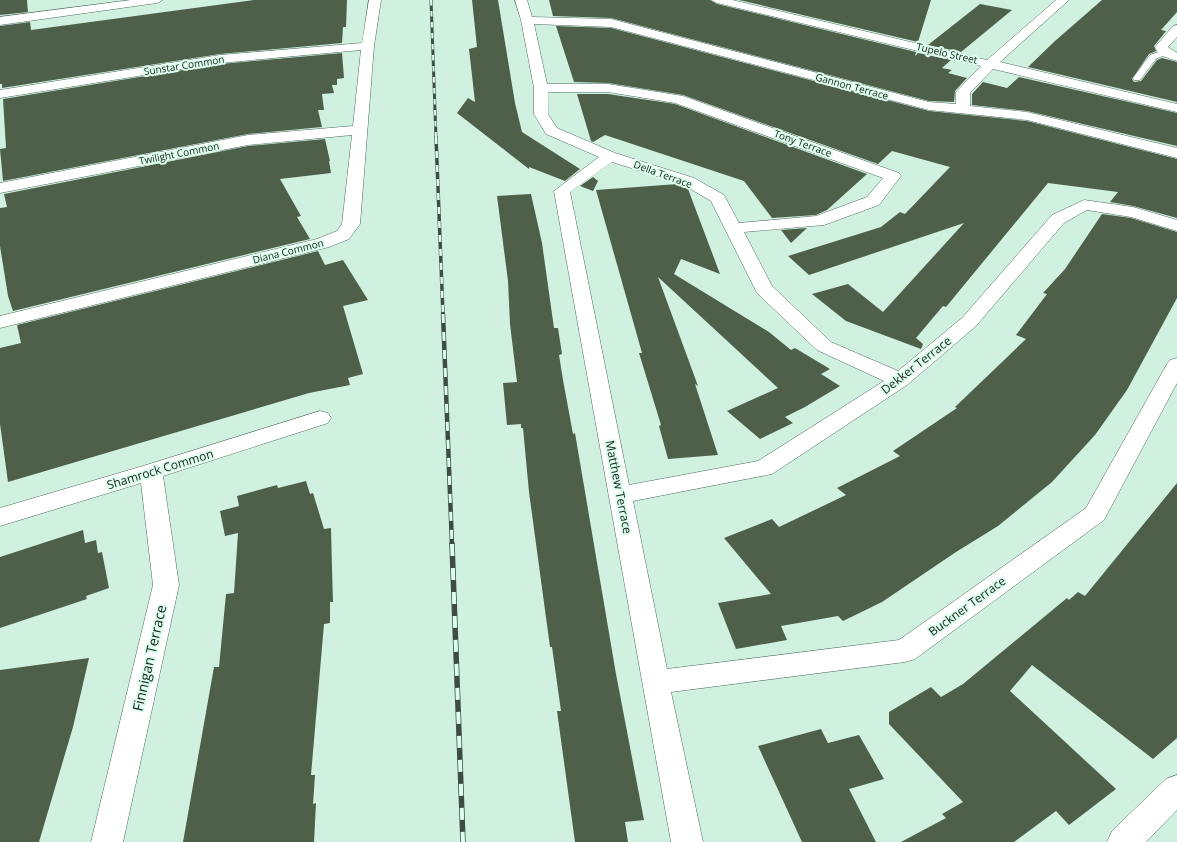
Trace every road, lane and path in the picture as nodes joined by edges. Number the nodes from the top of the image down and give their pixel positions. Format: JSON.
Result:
{"nodes":[{"id":1,"x":52,"y":0,"type":"edge"},
{"id":2,"x":156,"y":0,"type":"edge"},
{"id":3,"x":375,"y":0,"type":"edge"},
{"id":4,"x":521,"y":0,"type":"edge"},
{"id":5,"x":717,"y":0,"type":"edge"},
{"id":6,"x":1063,"y":0,"type":"edge"},
{"id":7,"x":54,"y":13,"type":"junction"},
{"id":8,"x":0,"y":20,"type":"edge"},
{"id":9,"x":527,"y":20,"type":"junction"},
{"id":10,"x":1177,"y":29,"type":"edge"},
{"id":11,"x":368,"y":46,"type":"junction"},
{"id":12,"x":1164,"y":52,"type":"junction"},
{"id":13,"x":1177,"y":57,"type":"edge"},
{"id":14,"x":990,"y":64,"type":"junction"},
{"id":15,"x":1137,"y":78,"type":"dead end"},
{"id":16,"x":540,"y":88,"type":"junction"},
{"id":17,"x":0,"y":94,"type":"edge"},
{"id":18,"x":1177,"y":108,"type":"edge"},
{"id":19,"x":963,"y":109,"type":"junction"},
{"id":20,"x":360,"y":130,"type":"junction"},
{"id":21,"x":1177,"y":153,"type":"edge"},
{"id":22,"x":610,"y":156,"type":"junction"},
{"id":23,"x":0,"y":188,"type":"edge"},
{"id":24,"x":1177,"y":226,"type":"edge"},
{"id":25,"x":735,"y":228,"type":"junction"},
{"id":26,"x":0,"y":322,"type":"edge"},
{"id":27,"x":1177,"y":364,"type":"edge"},
{"id":28,"x":900,"y":380,"type":"junction"},
{"id":29,"x":320,"y":418,"type":"dead end"},
{"id":30,"x":151,"y":472,"type":"junction"},
{"id":31,"x":621,"y":495,"type":"junction"},
{"id":32,"x":0,"y":517,"type":"edge"},
{"id":33,"x":655,"y":682,"type":"junction"},
{"id":34,"x":1177,"y":790,"type":"edge"},
{"id":35,"x":107,"y":842,"type":"edge"},
{"id":36,"x":687,"y":842,"type":"edge"},
{"id":37,"x":1123,"y":842,"type":"edge"}],
"edges":[{"from":1,"to":7,"type":"street"},
{"from":2,"to":7,"type":"street"},
{"from":3,"to":11,"type":"street","name":"Diana Common"},
{"from":4,"to":9,"type":"street","name":"Della Terrace"},
{"from":5,"to":14,"type":"street","name":"Tupelo Street"},
{"from":6,"to":14,"type":"street"},
{"from":7,"to":8,"type":"street"},
{"from":9,"to":16,"type":"street","name":"Della Terrace"},
{"from":9,"to":19,"type":"street","name":"Gannon Terrace"},
{"from":10,"to":12,"type":"street"},
{"from":11,"to":17,"type":"street","name":"Sunstar Common"},
{"from":11,"to":20,"type":"street","name":"Diana Common"},
{"from":12,"to":13,"type":"street"},
{"from":12,"to":15,"type":"lane"},
{"from":14,"to":18,"type":"street","name":"Tupelo Street"},
{"from":14,"to":19,"type":"street"},
{"from":16,"to":22,"type":"street","name":"Della Terrace"},
{"from":16,"to":25,"type":"street","name":"Tony Terrace"},
{"from":19,"to":21,"type":"street","name":"Gannon Terrace"},
{"from":20,"to":23,"type":"street","name":"Twilight Common"},
{"from":20,"to":26,"type":"street","name":"Diana Common"},
{"from":22,"to":25,"type":"street","name":"Della Terrace"},
{"from":22,"to":31,"type":"street","name":"Matthew Terrace"},
{"from":24,"to":28,"type":"street","name":"Dekker Terrace"},
{"from":25,"to":28,"type":"street","name":"Della Terrace"},
{"from":27,"to":33,"type":"street","name":"Buckner Terrace"},
{"from":28,"to":31,"type":"street","name":"Dekker Terrace"},
{"from":29,"to":30,"type":"street","name":"Shamrock Common"},
{"from":30,"to":32,"type":"street","name":"Shamrock Common"},
{"from":30,"to":35,"type":"street","name":"Finnigan Terrace"},
{"from":31,"to":33,"type":"street","name":"Matthew Terrace"},
{"from":33,"to":36,"type":"street","name":"Matthew Terrace"},
{"from":34,"to":37,"type":"street"}]}
